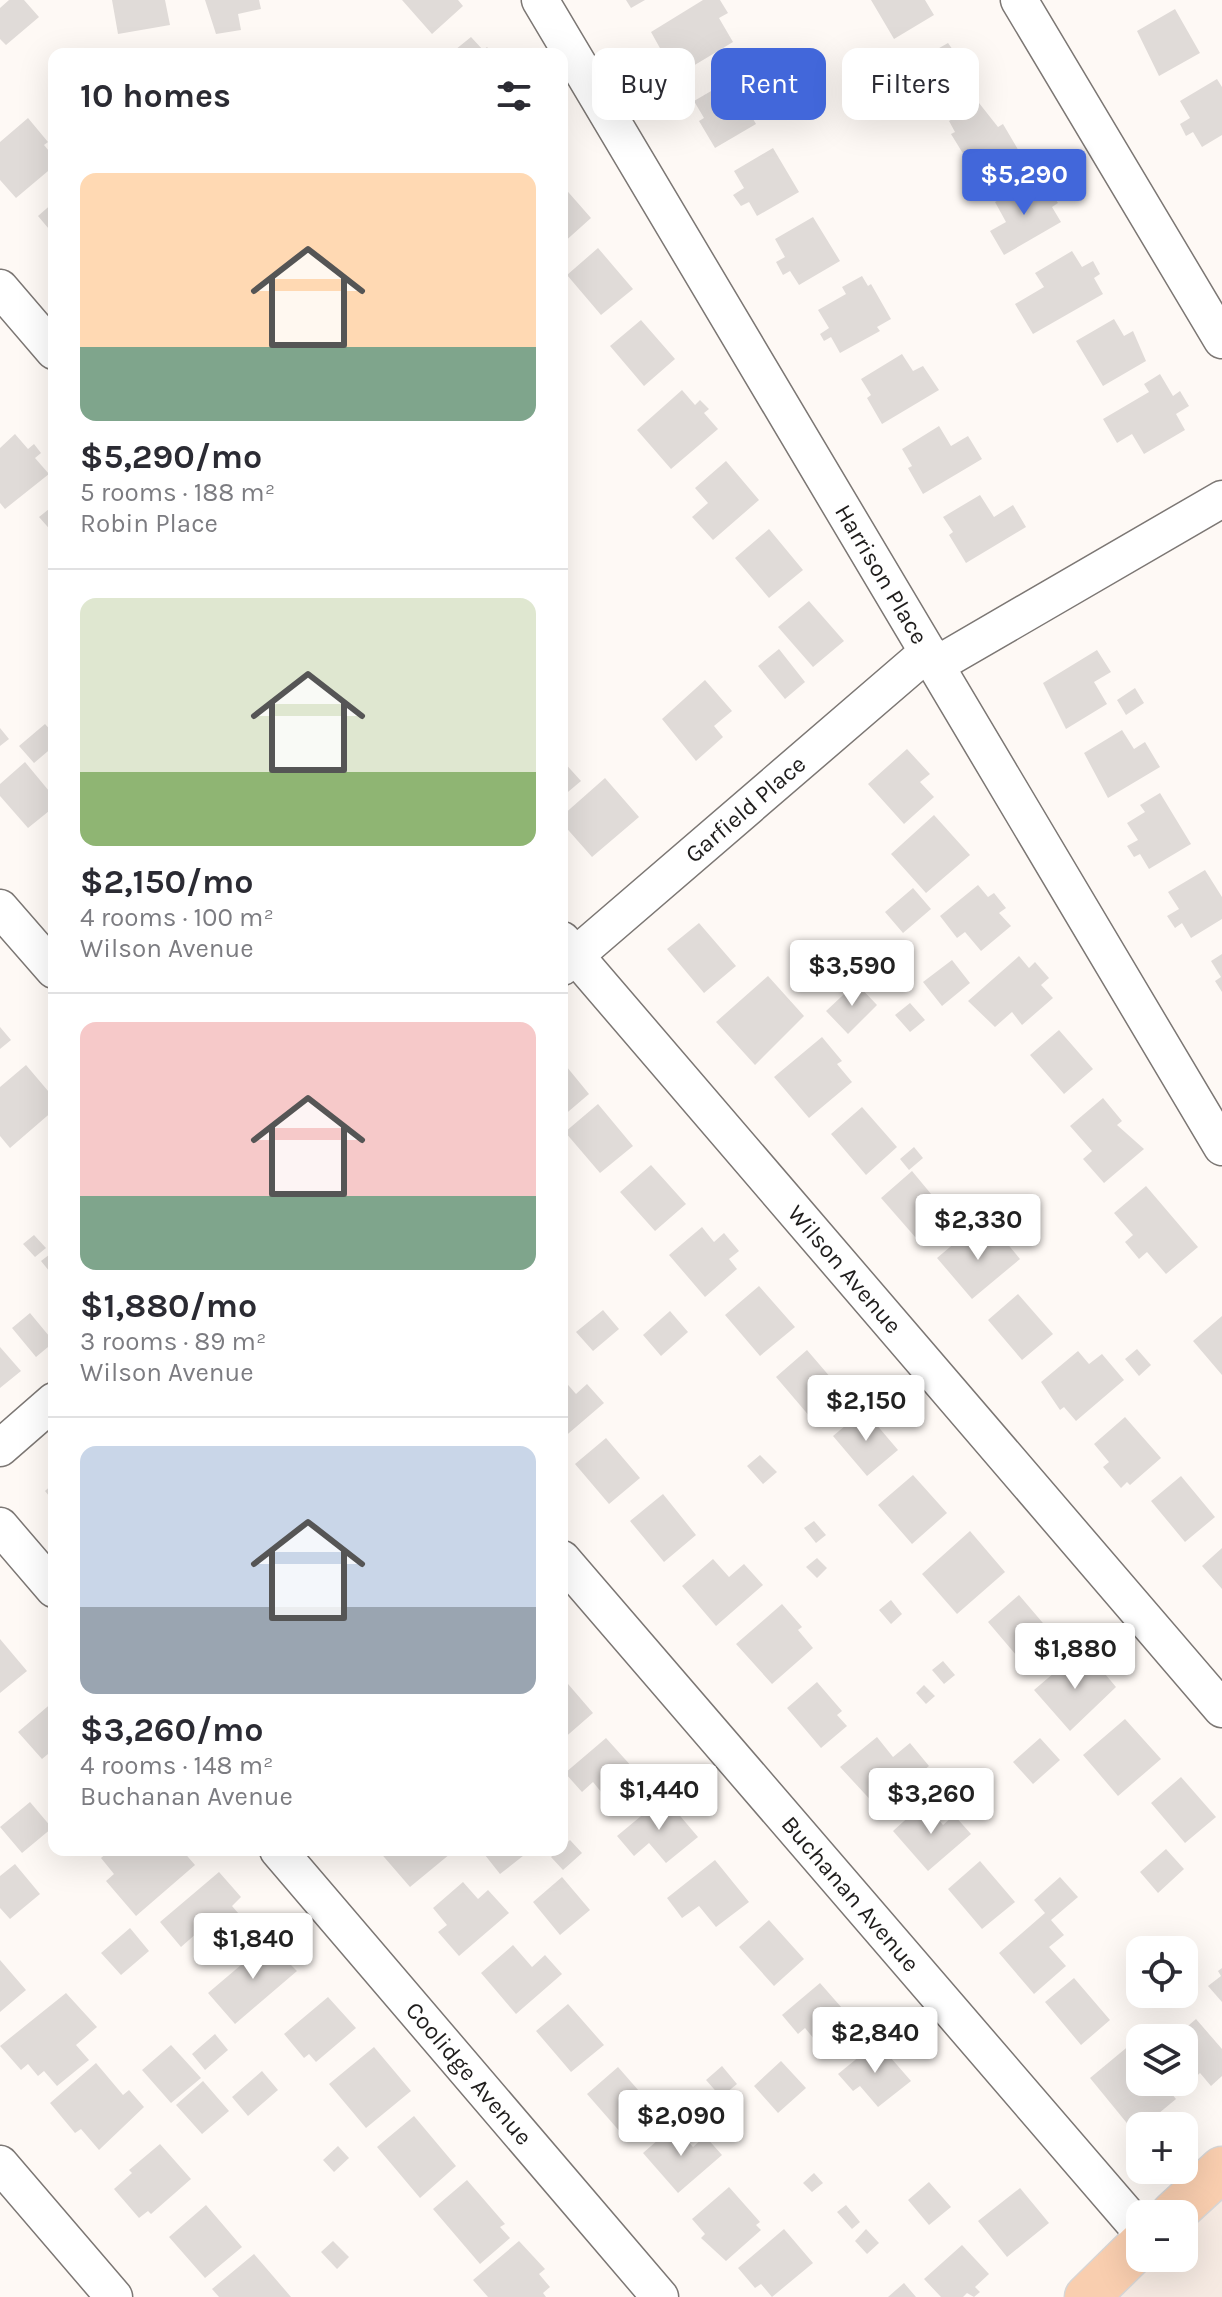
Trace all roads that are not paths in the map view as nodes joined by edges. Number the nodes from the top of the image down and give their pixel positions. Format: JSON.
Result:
{"nodes":[{"id":1,"x":540,"y":0,"type":"edge"},
{"id":2,"x":1019,"y":0,"type":"edge"},
{"id":3,"x":0,"y":288,"type":"edge"},
{"id":4,"x":1222,"y":340,"type":"edge"},
{"id":5,"x":48,"y":344,"type":"edge"},
{"id":6,"x":1222,"y":499,"type":"edge"},
{"id":7,"x":932,"y":658,"type":"junction"},
{"id":8,"x":0,"y":908,"type":"edge"},
{"id":9,"x":568,"y":953,"type":"edge"},
{"id":10,"x":568,"y":955,"type":"edge"},
{"id":11,"x":48,"y":963,"type":"edge"},
{"id":12,"x":1222,"y":1147,"type":"edge"},
{"id":13,"x":48,"y":1406,"type":"edge"},
{"id":14,"x":0,"y":1448,"type":"edge"},
{"id":15,"x":0,"y":1526,"type":"edge"},
{"id":16,"x":568,"y":1566,"type":"edge"},
{"id":17,"x":48,"y":1582,"type":"edge"},
{"id":18,"x":1222,"y":1709,"type":"edge"},
{"id":19,"x":283,"y":1856,"type":"edge"},
{"id":20,"x":0,"y":2164,"type":"edge"},
{"id":21,"x":1222,"y":2169,"type":"edge"},
{"id":22,"x":1188,"y":2200,"type":"edge"},
{"id":23,"x":1126,"y":2214,"type":"edge"},
{"id":24,"x":1126,"y":2259,"type":"edge"},
{"id":25,"x":114,"y":2297,"type":"edge"},
{"id":26,"x":660,"y":2297,"type":"edge"},
{"id":27,"x":1087,"y":2297,"type":"edge"}],
"edges":[{"from":1,"to":7,"type":"street","name":"Harrison Place"},
{"from":2,"to":4,"type":"street"},
{"from":3,"to":5,"type":"street"},
{"from":6,"to":7,"type":"street","name":"Garfield Place"},
{"from":7,"to":9,"type":"street","name":"Garfield Place"},
{"from":7,"to":12,"type":"street","name":"Harrison Place"},
{"from":8,"to":11,"type":"street"},
{"from":10,"to":18,"type":"street","name":"Wilson Avenue"},
{"from":13,"to":14,"type":"street"},
{"from":15,"to":17,"type":"street"},
{"from":16,"to":23,"type":"street","name":"Buchanan Avenue"},
{"from":19,"to":26,"type":"street","name":"Coolidge Avenue"},
{"from":20,"to":25,"type":"street"},
{"from":21,"to":22,"type":"main road"},
{"from":24,"to":27,"type":"main road"}]}
